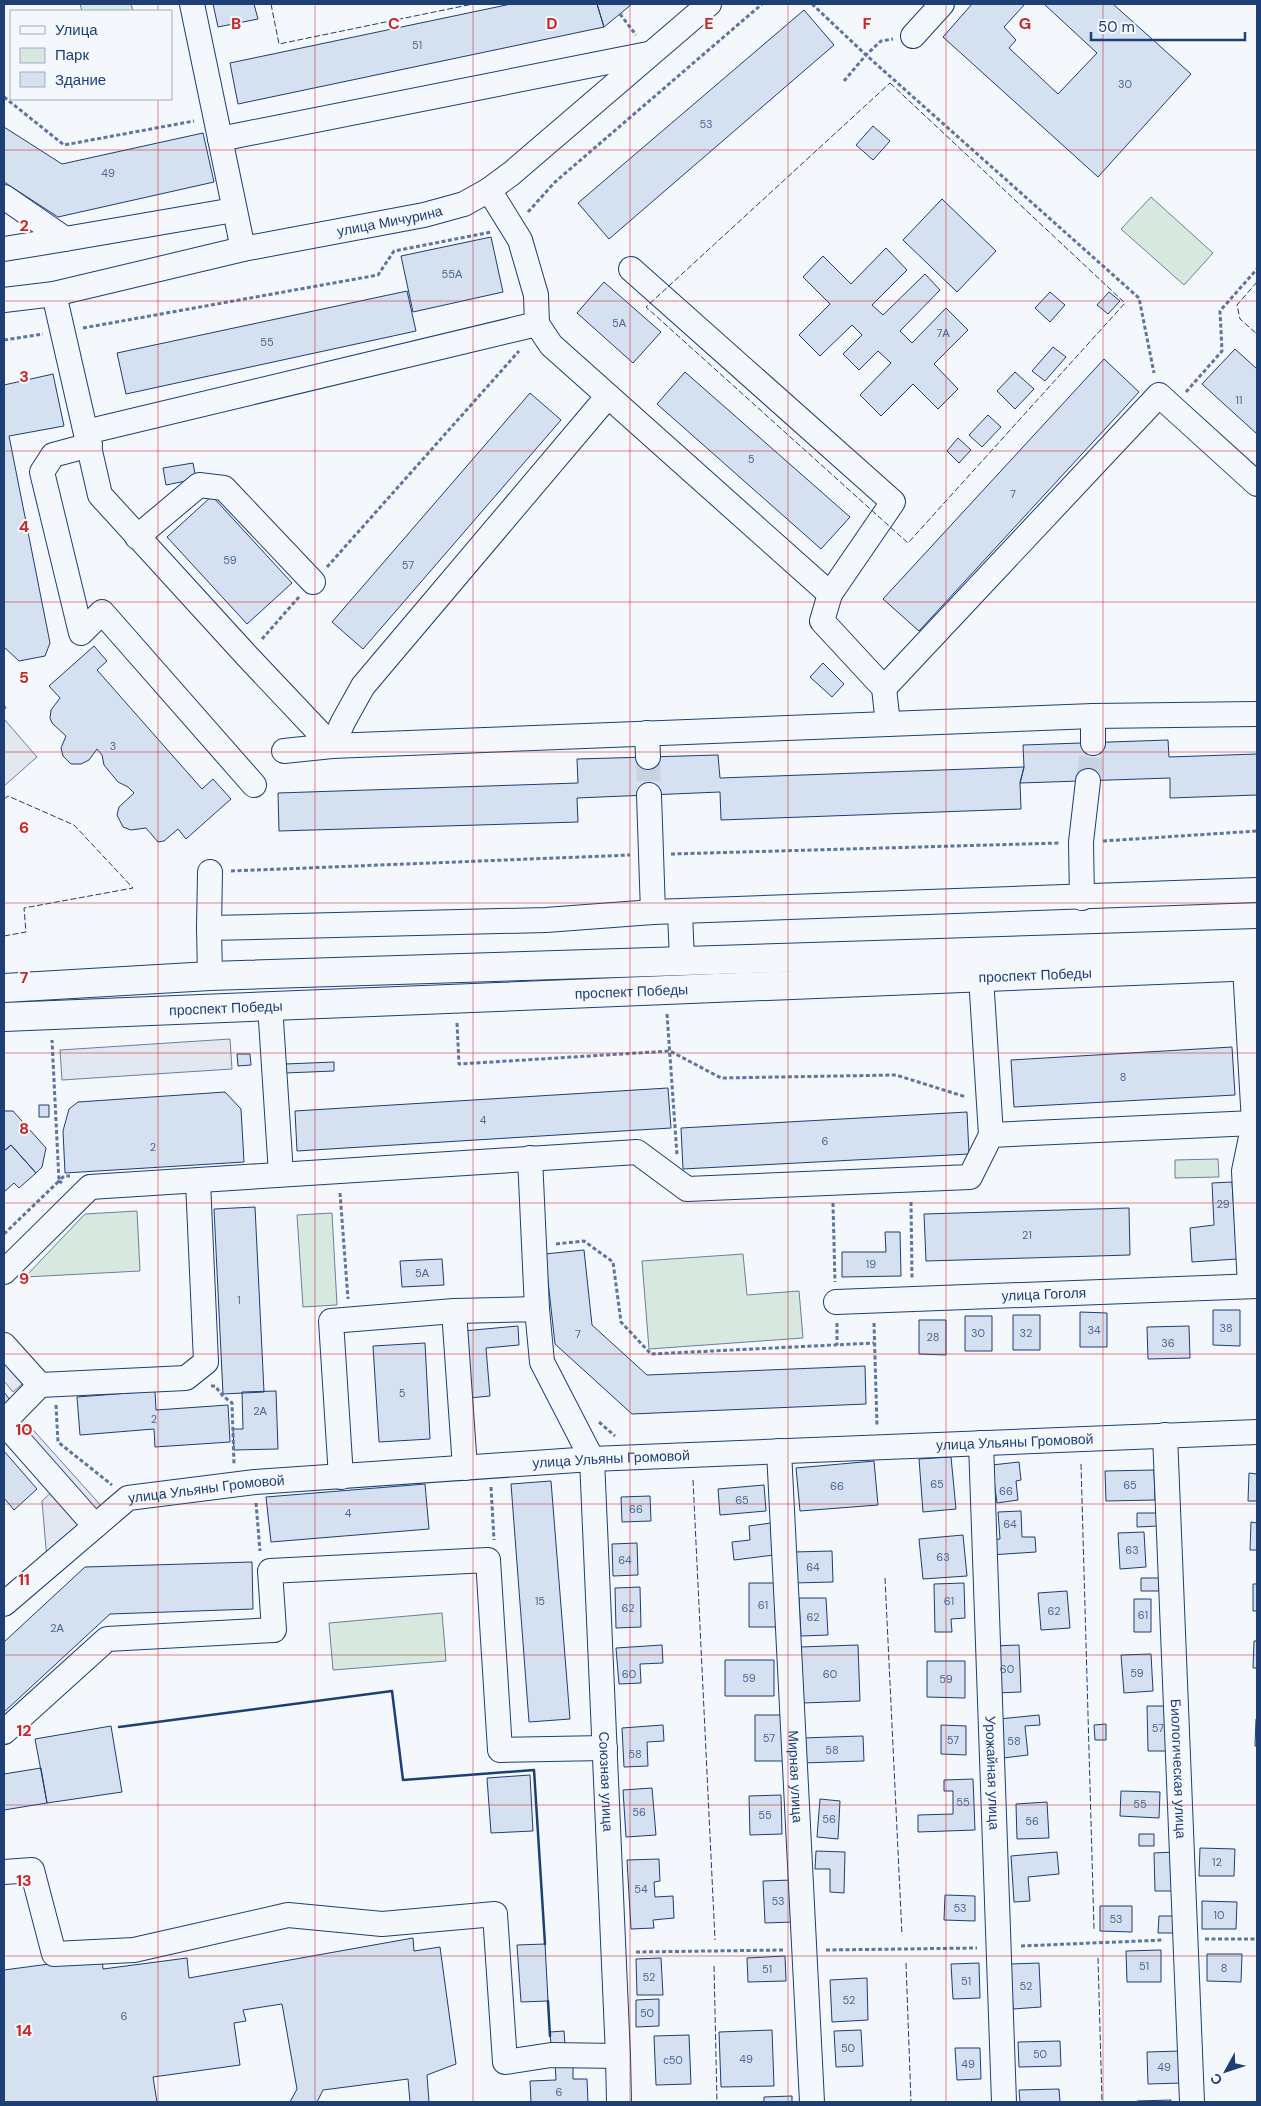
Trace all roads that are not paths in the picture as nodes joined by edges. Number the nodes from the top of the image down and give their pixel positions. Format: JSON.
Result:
{"nodes":[{"id":1,"x":192,"y":4,"type":"edge"},
{"id":2,"x":709,"y":4,"type":"edge"},
{"id":3,"x":942,"y":4,"type":"edge"},
{"id":4,"x":913,"y":36,"type":"road end"},
{"id":5,"x":649,"y":54,"type":"junction"},
{"id":6,"x":218,"y":128,"type":"junction"},
{"id":7,"x":489,"y":190,"type":"junction"},
{"id":8,"x":4,"y":197,"type":"edge"},
{"id":9,"x":234,"y":210,"type":"junction"},
{"id":10,"x":65,"y":239,"type":"junction"},
{"id":11,"x":4,"y":249,"type":"edge"},
{"id":12,"x":243,"y":249,"type":"junction"},
{"id":13,"x":631,"y":269,"type":"dead end"},
{"id":14,"x":54,"y":294,"type":"junction"},
{"id":15,"x":4,"y":300,"type":"edge"},
{"id":16,"x":538,"y":326,"type":"junction"},
{"id":17,"x":608,"y":396,"type":"junction"},
{"id":18,"x":88,"y":438,"type":"junction"},
{"id":19,"x":1257,"y":484,"type":"edge"},
{"id":20,"x":137,"y":537,"type":"junction"},
{"id":21,"x":312,"y":582,"type":"road end"},
{"id":22,"x":830,"y":594,"type":"junction"},
{"id":23,"x":884,"y":688,"type":"junction"},
{"id":24,"x":1257,"y":714,"type":"edge"},
{"id":25,"x":1093,"y":716,"type":"junction"},
{"id":26,"x":888,"y":724,"type":"junction"},
{"id":27,"x":647,"y":733,"type":"junction"},
{"id":28,"x":1093,"y":742,"type":"tunnel mouth"},
{"id":29,"x":332,"y":746,"type":"junction"},
{"id":30,"x":284,"y":751,"type":"dead end"},
{"id":31,"x":648,"y":757,"type":"tunnel mouth"},
{"id":32,"x":1088,"y":781,"type":"tunnel mouth"},
{"id":33,"x":254,"y":785,"type":"dead end"},
{"id":34,"x":649,"y":795,"type":"tunnel mouth"},
{"id":35,"x":210,"y":872,"type":"road end"},
{"id":36,"x":1257,"y":890,"type":"edge"},
{"id":37,"x":1082,"y":898,"type":"junction"},
{"id":38,"x":652,"y":912,"type":"junction"},
{"id":39,"x":680,"y":912,"type":"junction"},
{"id":40,"x":210,"y":928,"type":"junction"},
{"id":41,"x":1253,"y":958,"type":"edge"},
{"id":42,"x":682,"y":961,"type":"junction"},
{"id":43,"x":210,"y":976,"type":"junction"},
{"id":44,"x":981,"y":977,"type":"junction"},
{"id":45,"x":4,"y":988,"type":"edge"},
{"id":46,"x":270,"y":1005,"type":"junction"},
{"id":47,"x":4,"y":1016,"type":"edge"},
{"id":48,"x":1256,"y":1124,"type":"edge"},
{"id":49,"x":991,"y":1135,"type":"junction"},
{"id":50,"x":530,"y":1158,"type":"junction"},
{"id":51,"x":281,"y":1174,"type":"junction"},
{"id":52,"x":198,"y":1181,"type":"junction"},
{"id":53,"x":4,"y":1272,"type":"edge"},
{"id":54,"x":1254,"y":1286,"type":"edge"},
{"id":55,"x":836,"y":1302,"type":"road end"},
{"id":56,"x":537,"y":1309,"type":"junction"},
{"id":57,"x":454,"y":1312,"type":"junction"},
{"id":58,"x":4,"y":1345,"type":"edge"},
{"id":59,"x":48,"y":1385,"type":"junction"},
{"id":60,"x":4,"y":1422,"type":"edge"},
{"id":61,"x":1257,"y":1432,"type":"edge"},
{"id":62,"x":1165,"y":1435,"type":"junction"},
{"id":63,"x":981,"y":1443,"type":"junction"},
{"id":64,"x":779,"y":1451,"type":"junction"},
{"id":65,"x":592,"y":1459,"type":"junction"},
{"id":66,"x":465,"y":1468,"type":"junction"},
{"id":67,"x":341,"y":1477,"type":"junction"},
{"id":68,"x":95,"y":1526,"type":"junction"},
{"id":69,"x":4,"y":1604,"type":"edge"},
{"id":70,"x":4,"y":1732,"type":"edge"},
{"id":71,"x":605,"y":1748,"type":"junction"},
{"id":72,"x":4,"y":1872,"type":"edge"},
{"id":73,"x":618,"y":2056,"type":"junction"},
{"id":74,"x":619,"y":2102,"type":"edge"},
{"id":75,"x":812,"y":2102,"type":"edge"},
{"id":76,"x":1004,"y":2102,"type":"edge"},
{"id":77,"x":1192,"y":2102,"type":"edge"}],
"edges":[{"from":1,"to":6,"type":"street"},
{"from":2,"to":5,"type":"street","name":"улица Мичурина"},
{"from":3,"to":4,"type":"street"},
{"from":5,"to":6,"type":"street"},
{"from":5,"to":7,"type":"street","name":"улица Мичурина"},
{"from":6,"to":9,"type":"street"},
{"from":7,"to":12,"type":"street","name":"улица Мичурина"},
{"from":7,"to":16,"type":"street"},
{"from":8,"to":10,"type":"street"},
{"from":9,"to":10,"type":"street"},
{"from":9,"to":12,"type":"street"},
{"from":10,"to":11,"type":"street"},
{"from":12,"to":14,"type":"street","name":"улица Мичурина"},
{"from":13,"to":22,"type":"street"},
{"from":14,"to":15,"type":"street","name":"улица Мичурина"},
{"from":14,"to":18,"type":"street"},
{"from":16,"to":17,"type":"street"},
{"from":16,"to":18,"type":"street"},
{"from":17,"to":22,"type":"street"},
{"from":17,"to":29,"type":"street"},
{"from":18,"to":20,"type":"street"},
{"from":18,"to":33,"type":"street"},
{"from":19,"to":23,"type":"street"},
{"from":20,"to":21,"type":"street"},
{"from":20,"to":29,"type":"street"},
{"from":22,"to":23,"type":"street"},
{"from":23,"to":26,"type":"street"},
{"from":24,"to":25,"type":"street"},
{"from":25,"to":26,"type":"street"},
{"from":25,"to":28,"type":"street"},
{"from":26,"to":27,"type":"street"},
{"from":27,"to":29,"type":"street"},
{"from":27,"to":31,"type":"street"},
{"from":29,"to":30,"type":"street"},
{"from":32,"to":37,"type":"street"},
{"from":34,"to":38,"type":"street"},
{"from":35,"to":40,"type":"street"},
{"from":36,"to":37,"type":"street"},
{"from":37,"to":39,"type":"street"},
{"from":38,"to":39,"type":"street"},
{"from":38,"to":40,"type":"street"},
{"from":39,"to":42,"type":"street"},
{"from":40,"to":43,"type":"street"},
{"from":41,"to":42,"type":"main road","name":"проспект Победы"},
{"from":41,"to":44,"type":"main road","name":"проспект Победы"},
{"from":41,"to":48,"type":"street","name":"улица Гоголя"},
{"from":42,"to":43,"type":"main road","name":"проспект Победы"},
{"from":43,"to":45,"type":"main road","name":"проспект Победы"},
{"from":44,"to":46,"type":"main road","name":"проспект Победы"},
{"from":44,"to":49,"type":"street"},
{"from":46,"to":47,"type":"main road","name":"проспект Победы"},
{"from":46,"to":51,"type":"street"},
{"from":48,"to":49,"type":"street"},
{"from":48,"to":54,"type":"street","name":"улица Гоголя"},
{"from":49,"to":50,"type":"street"},
{"from":50,"to":51,"type":"street"},
{"from":50,"to":56,"type":"street"},
{"from":51,"to":52,"type":"street"},
{"from":52,"to":53,"type":"street"},
{"from":52,"to":59,"type":"street"},
{"from":54,"to":55,"type":"street","name":"улица Гоголя"},
{"from":56,"to":57,"type":"street"},
{"from":56,"to":65,"type":"street"},
{"from":57,"to":66,"type":"street"},
{"from":57,"to":67,"type":"street"},
{"from":58,"to":59,"type":"street"},
{"from":59,"to":60,"type":"street"},
{"from":60,"to":68,"type":"street"},
{"from":61,"to":62,"type":"street","name":"улица Ульяны Громовой"},
{"from":62,"to":63,"type":"street","name":"улица Ульяны Громовой"},
{"from":62,"to":77,"type":"street","name":"Биологическая улица"},
{"from":63,"to":64,"type":"street","name":"улица Ульяны Громовой"},
{"from":63,"to":76,"type":"street","name":"Урожайная улица"},
{"from":64,"to":65,"type":"street","name":"улица Ульяны Громовой"},
{"from":64,"to":75,"type":"street","name":"Мирная улица"},
{"from":65,"to":66,"type":"street","name":"улица Ульяны Громовой"},
{"from":65,"to":71,"type":"street","name":"Союзная улица"},
{"from":66,"to":67,"type":"street","name":"улица Ульяны Громовой"},
{"from":67,"to":68,"type":"street","name":"улица Ульяны Громовой"},
{"from":68,"to":69,"type":"street","name":"улица Ульяны Громовой"},
{"from":70,"to":71,"type":"street"},
{"from":71,"to":73,"type":"street","name":"Союзная улица"},
{"from":72,"to":73,"type":"street"},
{"from":73,"to":74,"type":"street","name":"Союзная улица"}]}
